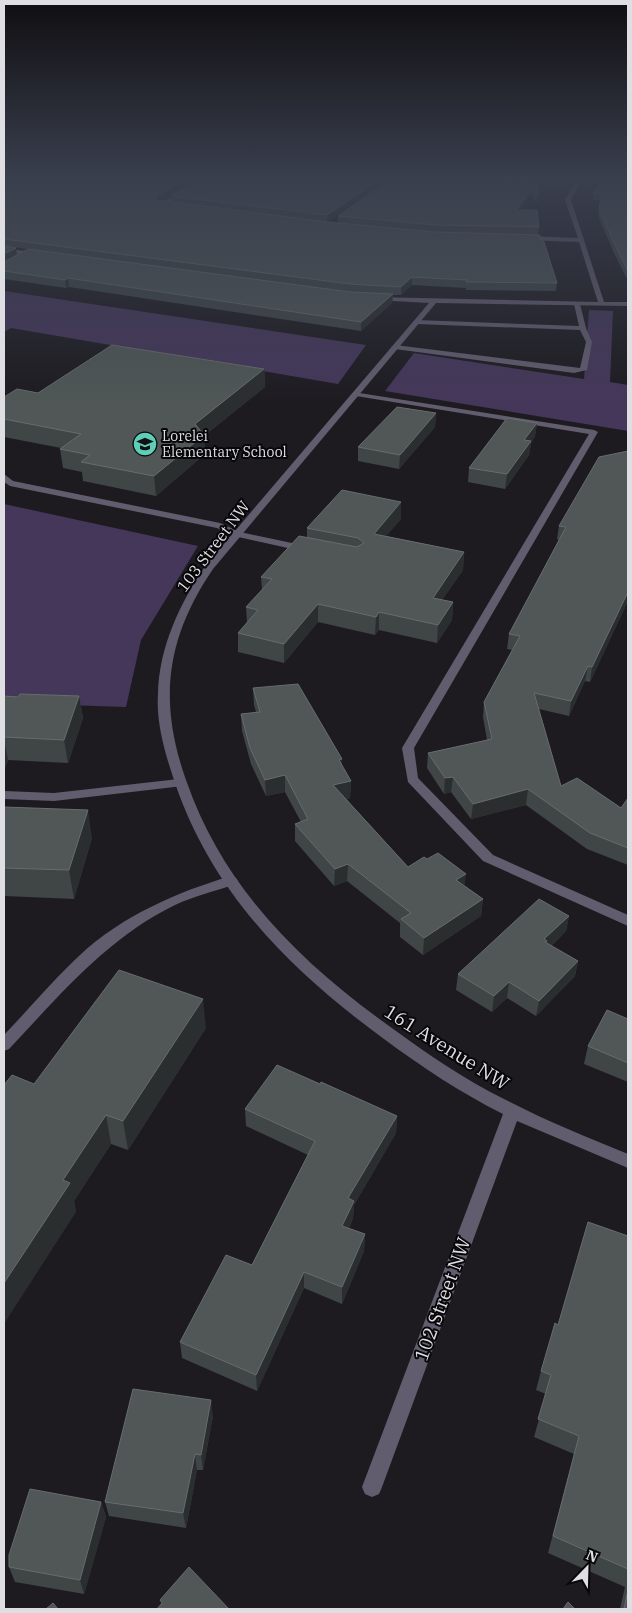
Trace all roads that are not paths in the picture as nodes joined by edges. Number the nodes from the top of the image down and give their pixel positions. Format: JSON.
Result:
{"nodes":[{"id":1,"x":30,"y":254,"type":"edge"},
{"id":2,"x":33,"y":254,"type":"edge"},
{"id":3,"x":586,"y":254,"type":"edge"},
{"id":4,"x":50,"y":256,"type":"edge"},
{"id":5,"x":22,"y":258,"type":"edge"},
{"id":6,"x":367,"y":297,"type":"edge"},
{"id":7,"x":434,"y":301,"type":"junction"},
{"id":8,"x":577,"y":304,"type":"junction"},
{"id":9,"x":602,"y":304,"type":"junction"},
{"id":10,"x":628,"y":304,"type":"edge"},
{"id":11,"x":416,"y":322,"type":"junction"},
{"id":12,"x":583,"y":328,"type":"junction"},
{"id":13,"x":395,"y":347,"type":"junction"},
{"id":14,"x":356,"y":394,"type":"junction"},
{"id":15,"x":4,"y":477,"type":"edge"},
{"id":16,"x":237,"y":534,"type":"junction"},
{"id":17,"x":312,"y":550,"type":"edge"},
{"id":18,"x":179,"y":783,"type":"junction"},
{"id":19,"x":4,"y":795,"type":"edge"},
{"id":20,"x":231,"y":881,"type":"junction"},
{"id":21,"x":628,"y":921,"type":"edge"},
{"id":22,"x":268,"y":930,"type":"joint"},
{"id":23,"x":4,"y":1044,"type":"edge"},
{"id":24,"x":512,"y":1112,"type":"junction"},
{"id":25,"x":628,"y":1161,"type":"edge"},
{"id":26,"x":372,"y":1487,"type":"dead end"}],
"edges":[{"from":1,"to":5,"type":"street"},
{"from":2,"to":4,"type":"street"},
{"from":3,"to":9,"type":"street"},
{"from":6,"to":7,"type":"street"},
{"from":7,"to":8,"type":"street"},
{"from":7,"to":11,"type":"street","name":"103 Street NW"},
{"from":8,"to":9,"type":"street"},
{"from":8,"to":12,"type":"street"},
{"from":9,"to":10,"type":"street"},
{"from":11,"to":12,"type":"street"},
{"from":11,"to":13,"type":"street","name":"103 Street NW"},
{"from":12,"to":13,"type":"street"},
{"from":13,"to":14,"type":"street","name":"103 Street NW"},
{"from":14,"to":16,"type":"street","name":"103 Street NW"},
{"from":14,"to":21,"type":"street"},
{"from":15,"to":16,"type":"street"},
{"from":16,"to":17,"type":"street"},
{"from":16,"to":18,"type":"street","name":"103 Street NW"},
{"from":18,"to":19,"type":"street"},
{"from":18,"to":20,"type":"street","name":"103 Street NW"},
{"from":20,"to":22,"type":"street","name":"103 Street NW"},
{"from":20,"to":23,"type":"street"},
{"from":22,"to":24,"type":"street","name":"161 Avenue NW"},
{"from":24,"to":25,"type":"street","name":"161 Avenue NW"},
{"from":24,"to":26,"type":"street","name":"102 Street NW"}]}
